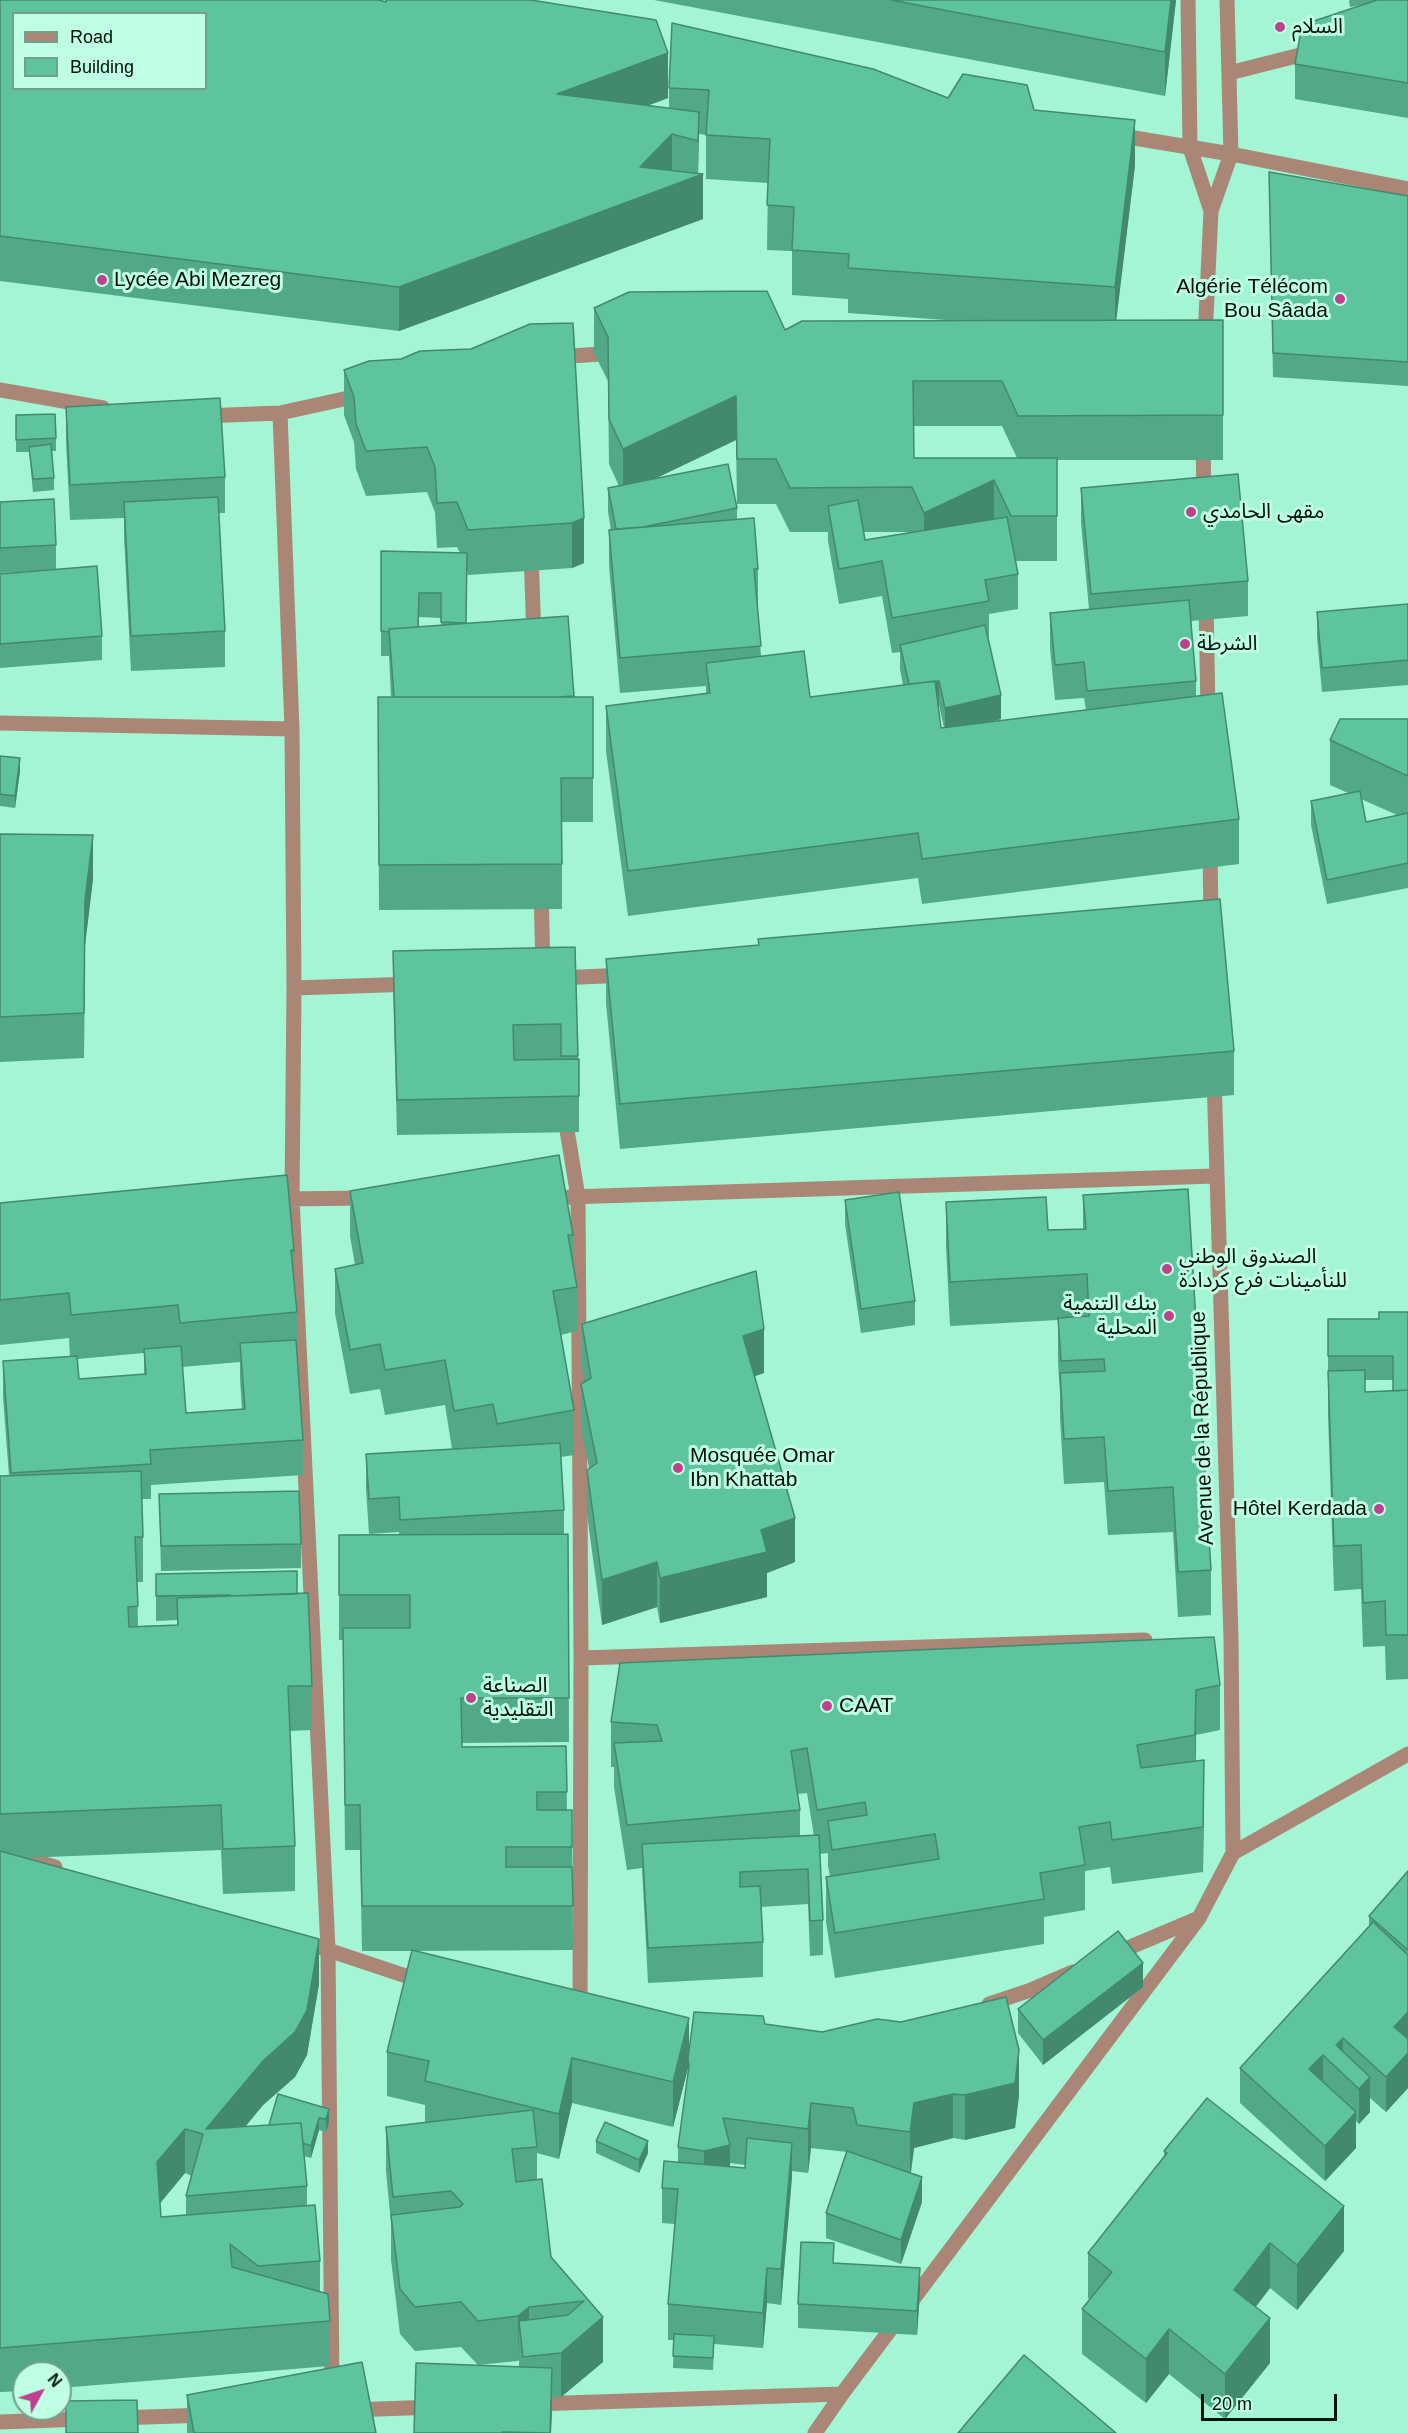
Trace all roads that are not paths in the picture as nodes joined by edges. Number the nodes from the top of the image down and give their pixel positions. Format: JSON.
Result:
{"nodes":[{"id":1,"x":1188,"y":0,"type":"edge"},
{"id":2,"x":1227,"y":0,"type":"edge"},
{"id":3,"x":1328,"y":48,"type":"edge"},
{"id":4,"x":1229,"y":73,"type":"junction"},
{"id":5,"x":1095,"y":132,"type":"edge"},
{"id":6,"x":1190,"y":148,"type":"junction"},
{"id":7,"x":1231,"y":154,"type":"junction"},
{"id":8,"x":1408,"y":189,"type":"edge"},
{"id":9,"x":1211,"y":211,"type":"junction"},
{"id":10,"x":630,"y":352,"type":"edge"},
{"id":11,"x":1204,"y":357,"type":"edge"},
{"id":12,"x":537,"y":358,"type":"edge"},
{"id":13,"x":0,"y":390,"type":"edge"},
{"id":14,"x":374,"y":392,"type":"edge"},
{"id":15,"x":122,"y":410,"type":"edge"},
{"id":16,"x":280,"y":413,"type":"junction"},
{"id":17,"x":189,"y":417,"type":"edge"},
{"id":18,"x":1203,"y":427,"type":"edge"},
{"id":19,"x":1204,"y":509,"type":"edge"},
{"id":20,"x":531,"y":537,"type":"edge"},
{"id":21,"x":1205,"y":579,"type":"edge"},
{"id":22,"x":534,"y":657,"type":"edge"},
{"id":23,"x":0,"y":723,"type":"edge"},
{"id":24,"x":292,"y":729,"type":"junction"},
{"id":25,"x":1208,"y":732,"type":"edge"},
{"id":26,"x":1210,"y":838,"type":"edge"},
{"id":27,"x":540,"y":872,"type":"edge"},
{"id":28,"x":1211,"y":932,"type":"edge"},
{"id":29,"x":639,"y":974,"type":"edge"},
{"id":30,"x":424,"y":983,"type":"edge"},
{"id":31,"x":294,"y":988,"type":"junction"},
{"id":32,"x":1214,"y":1060,"type":"edge"},
{"id":33,"x":561,"y":1094,"type":"edge"},
{"id":34,"x":1215,"y":1176,"type":"junction"},
{"id":35,"x":554,"y":1197,"type":"edge"},
{"id":36,"x":578,"y":1197,"type":"junction"},
{"id":37,"x":292,"y":1198,"type":"junction"},
{"id":38,"x":387,"y":1198,"type":"edge"},
{"id":39,"x":268,"y":1200,"type":"edge"},
{"id":40,"x":1160,"y":1640,"type":"edge"},
{"id":41,"x":581,"y":1658,"type":"junction"},
{"id":42,"x":1408,"y":1755,"type":"edge"},
{"id":43,"x":0,"y":1851,"type":"edge"},
{"id":44,"x":1233,"y":1853,"type":"junction"},
{"id":45,"x":68,"y":1871,"type":"edge"},
{"id":46,"x":1199,"y":1918,"type":"junction"},
{"id":47,"x":305,"y":1942,"type":"edge"},
{"id":48,"x":328,"y":1949,"type":"junction"},
{"id":49,"x":1104,"y":1959,"type":"edge"},
{"id":50,"x":1083,"y":1968,"type":"edge"},
{"id":51,"x":437,"y":1986,"type":"edge"},
{"id":52,"x":974,"y":2009,"type":"edge"},
{"id":53,"x":580,"y":2023,"type":"edge"},
{"id":54,"x":843,"y":2394,"type":"junction"},
{"id":55,"x":522,"y":2404,"type":"edge"},
{"id":56,"x":451,"y":2407,"type":"edge"},
{"id":57,"x":225,"y":2414,"type":"edge"},
{"id":58,"x":0,"y":2422,"type":"edge"},
{"id":59,"x":815,"y":2433,"type":"edge"}],
"edges":[{"from":1,"to":6,"type":"street"},
{"from":2,"to":4,"type":"street"},
{"from":3,"to":4,"type":"street"},
{"from":4,"to":7,"type":"street"},
{"from":5,"to":6,"type":"street"},
{"from":6,"to":7,"type":"street"},
{"from":6,"to":9,"type":"street"},
{"from":7,"to":8,"type":"street"},
{"from":7,"to":9,"type":"street"},
{"from":9,"to":11,"type":"street"},
{"from":10,"to":12,"type":"street"},
{"from":13,"to":15,"type":"street"},
{"from":14,"to":16,"type":"street"},
{"from":16,"to":17,"type":"street"},
{"from":16,"to":24,"type":"street"},
{"from":18,"to":19,"type":"street"},
{"from":20,"to":22,"type":"street"},
{"from":21,"to":25,"type":"street"},
{"from":23,"to":24,"type":"street"},
{"from":24,"to":31,"type":"street"},
{"from":26,"to":28,"type":"street"},
{"from":27,"to":29,"type":"street"},
{"from":30,"to":31,"type":"street"},
{"from":31,"to":37,"type":"street"},
{"from":32,"to":34,"type":"street","name":"Avenue de la République"},
{"from":33,"to":36,"type":"street"},
{"from":34,"to":36,"type":"street"},
{"from":34,"to":44,"type":"street","name":"Avenue de la République"},
{"from":35,"to":36,"type":"street"},
{"from":36,"to":41,"type":"street"},
{"from":37,"to":38,"type":"street"},
{"from":37,"to":39,"type":"street"},
{"from":37,"to":48,"type":"street"},
{"from":40,"to":41,"type":"street"},
{"from":41,"to":53,"type":"street"},
{"from":42,"to":44,"type":"street"},
{"from":43,"to":45,"type":"street"},
{"from":44,"to":46,"type":"street"},
{"from":46,"to":49,"type":"street"},
{"from":46,"to":54,"type":"street"},
{"from":47,"to":48,"type":"street"},
{"from":48,"to":51,"type":"street"},
{"from":48,"to":56,"type":"street"},
{"from":50,"to":52,"type":"street"},
{"from":54,"to":55,"type":"street"},
{"from":54,"to":59,"type":"street"},
{"from":57,"to":58,"type":"street"}]}
